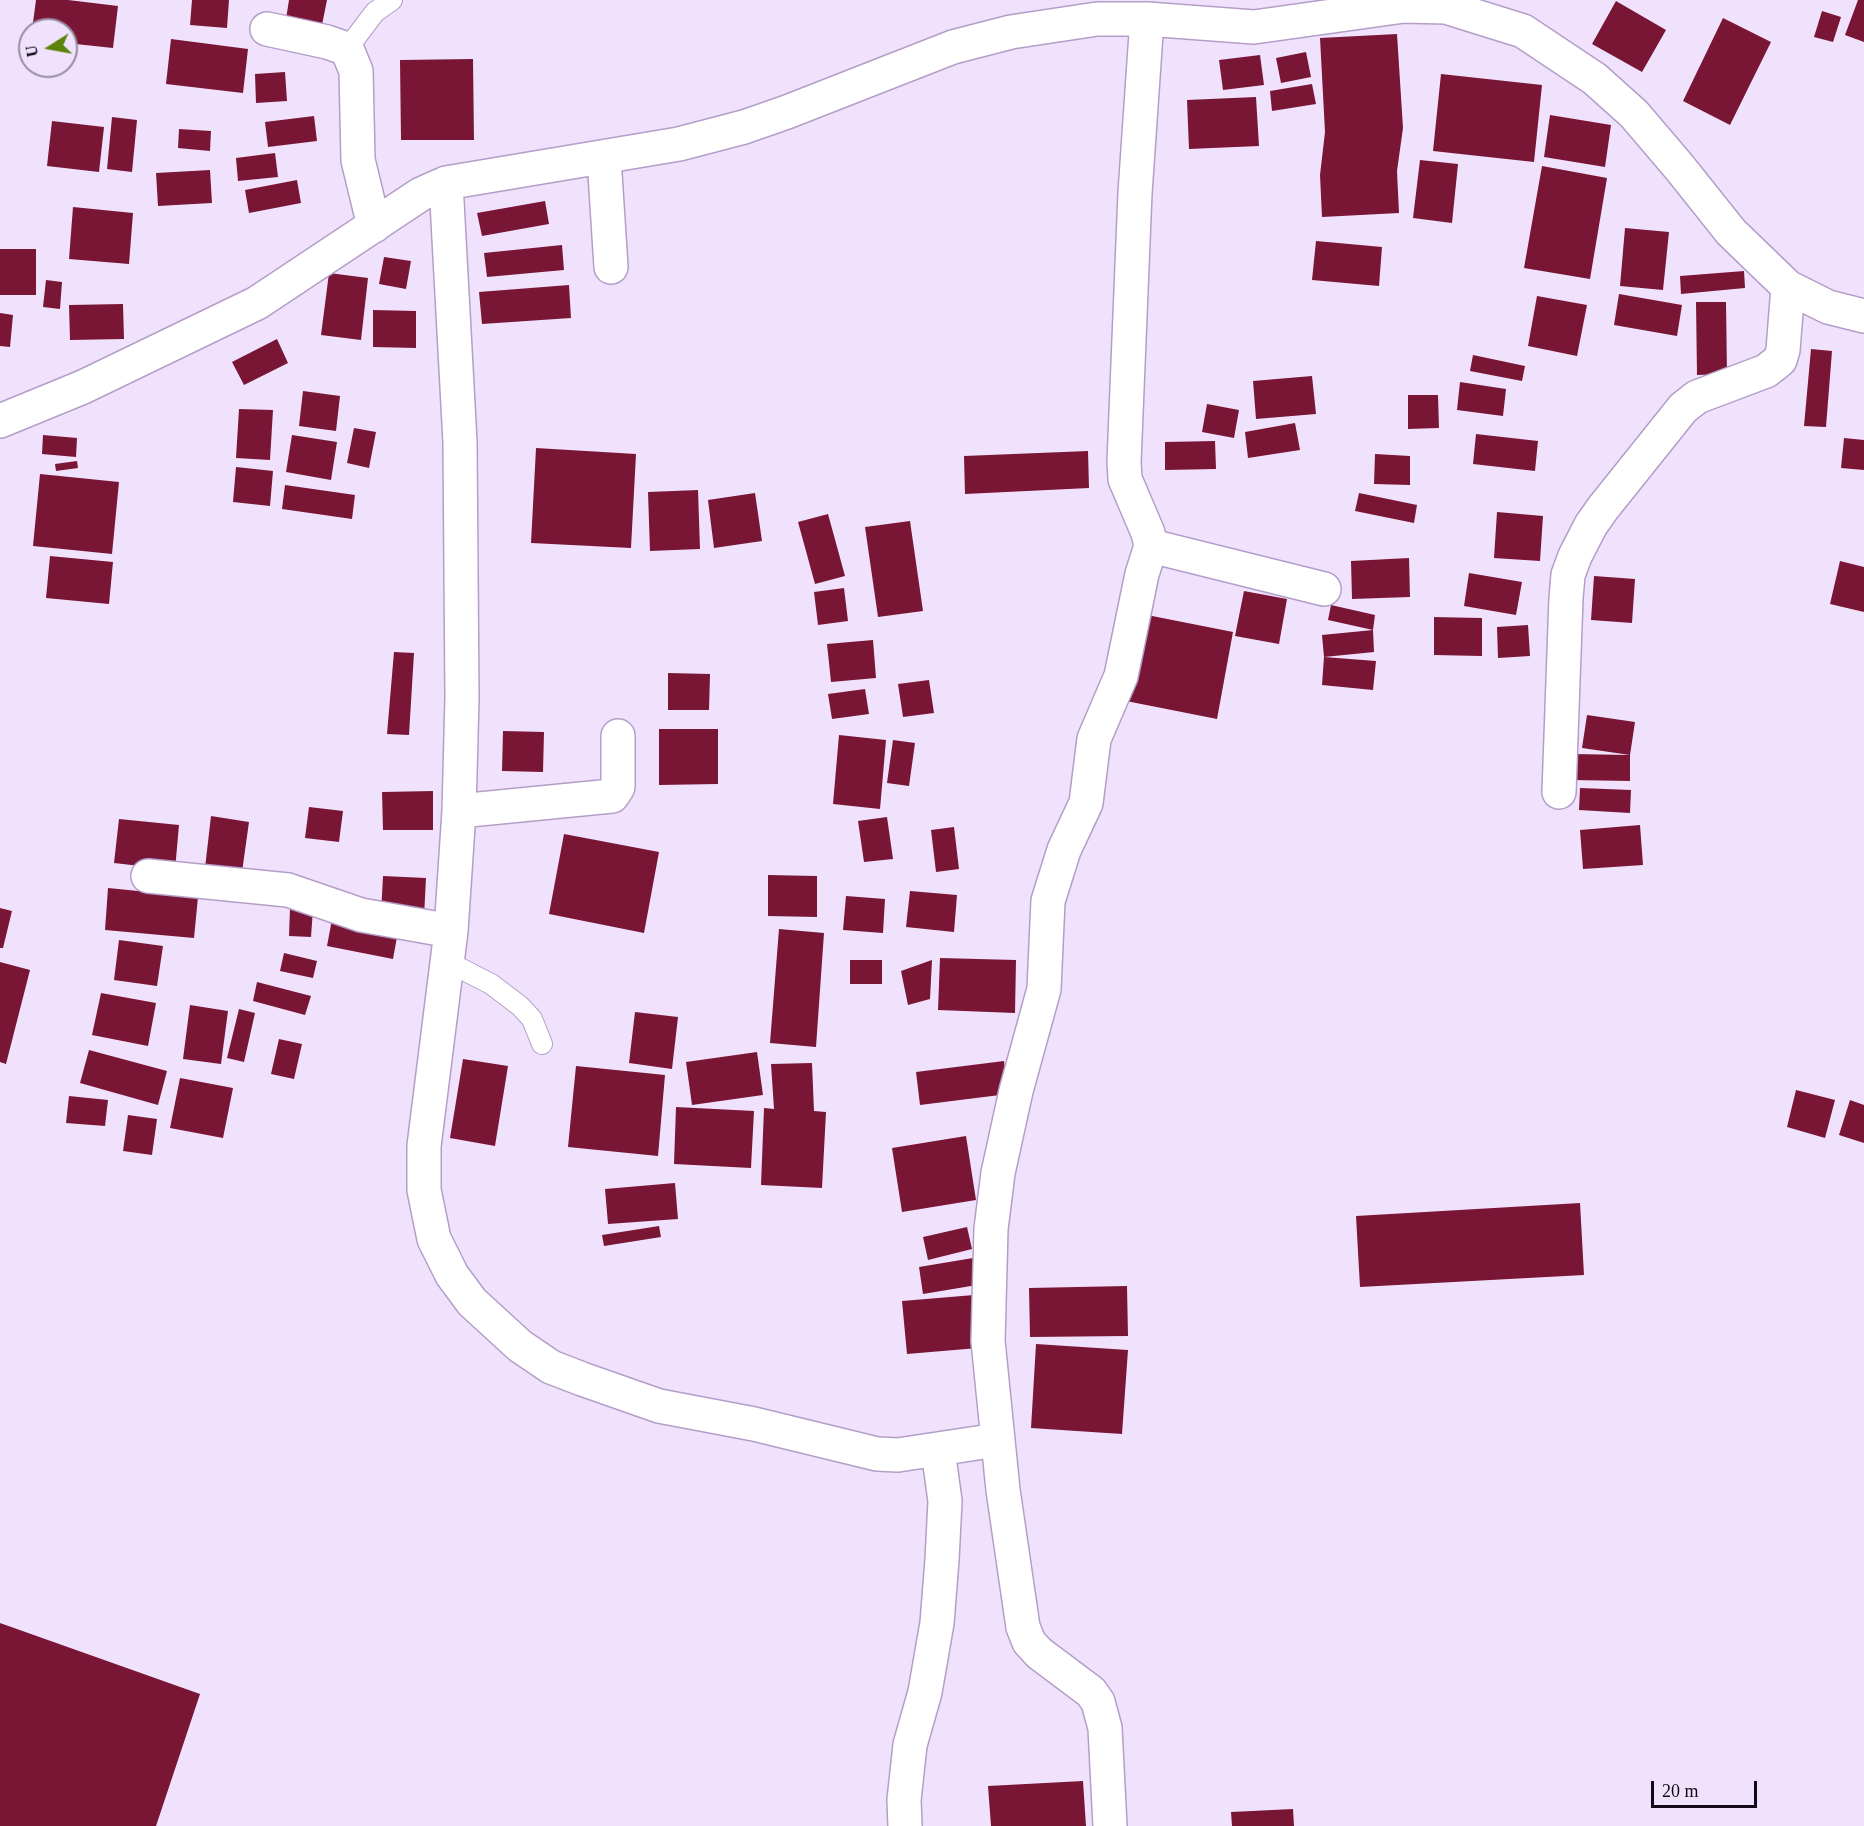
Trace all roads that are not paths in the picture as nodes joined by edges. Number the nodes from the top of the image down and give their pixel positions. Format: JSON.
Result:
{"nodes":[{"id":1,"x":392,"y":0,"type":"edge"},
{"id":2,"x":1148,"y":19,"type":"junction"},
{"id":3,"x":267,"y":29,"type":"dead end"},
{"id":4,"x":347,"y":49,"type":"junction"},
{"id":5,"x":604,"y":158,"type":"junction"},
{"id":6,"x":446,"y":183,"type":"junction"},
{"id":7,"x":374,"y":226,"type":"junction"},
{"id":8,"x":611,"y":267,"type":"dead end"},
{"id":9,"x":1788,"y":287,"type":"junction"},
{"id":10,"x":1864,"y":316,"type":"edge"},
{"id":11,"x":0,"y":421,"type":"edge"},
{"id":12,"x":1151,"y":546,"type":"junction"},
{"id":13,"x":1324,"y":589,"type":"dead end"},
{"id":14,"x":618,"y":736,"type":"dead end"},
{"id":15,"x":1559,"y":792,"type":"dead end"},
{"id":16,"x":459,"y":811,"type":"junction"},
{"id":17,"x":148,"y":876,"type":"dead end"},
{"id":18,"x":450,"y":946,"type":"junction"},
{"id":19,"x":542,"y":1044,"type":"dead end"},
{"id":20,"x":997,"y":1440,"type":"junction"},
{"id":21,"x":938,"y":1450,"type":"junction"},
{"id":22,"x":905,"y":1826,"type":"edge"},
{"id":23,"x":1110,"y":1826,"type":"edge"}],
"edges":[{"from":1,"to":4,"type":"lane"},
{"from":2,"to":5,"type":"street"},
{"from":2,"to":9,"type":"street"},
{"from":2,"to":12,"type":"street"},
{"from":3,"to":4,"type":"street"},
{"from":4,"to":7,"type":"street"},
{"from":5,"to":6,"type":"street"},
{"from":5,"to":8,"type":"street"},
{"from":6,"to":7,"type":"street"},
{"from":6,"to":16,"type":"street"},
{"from":7,"to":11,"type":"street"},
{"from":9,"to":10,"type":"street"},
{"from":9,"to":15,"type":"street"},
{"from":12,"to":13,"type":"street"},
{"from":12,"to":20,"type":"street"},
{"from":14,"to":16,"type":"street"},
{"from":16,"to":18,"type":"street"},
{"from":17,"to":18,"type":"street"},
{"from":18,"to":19,"type":"lane"},
{"from":18,"to":21,"type":"street"},
{"from":20,"to":21,"type":"street"},
{"from":20,"to":23,"type":"street"},
{"from":21,"to":22,"type":"street"}]}
